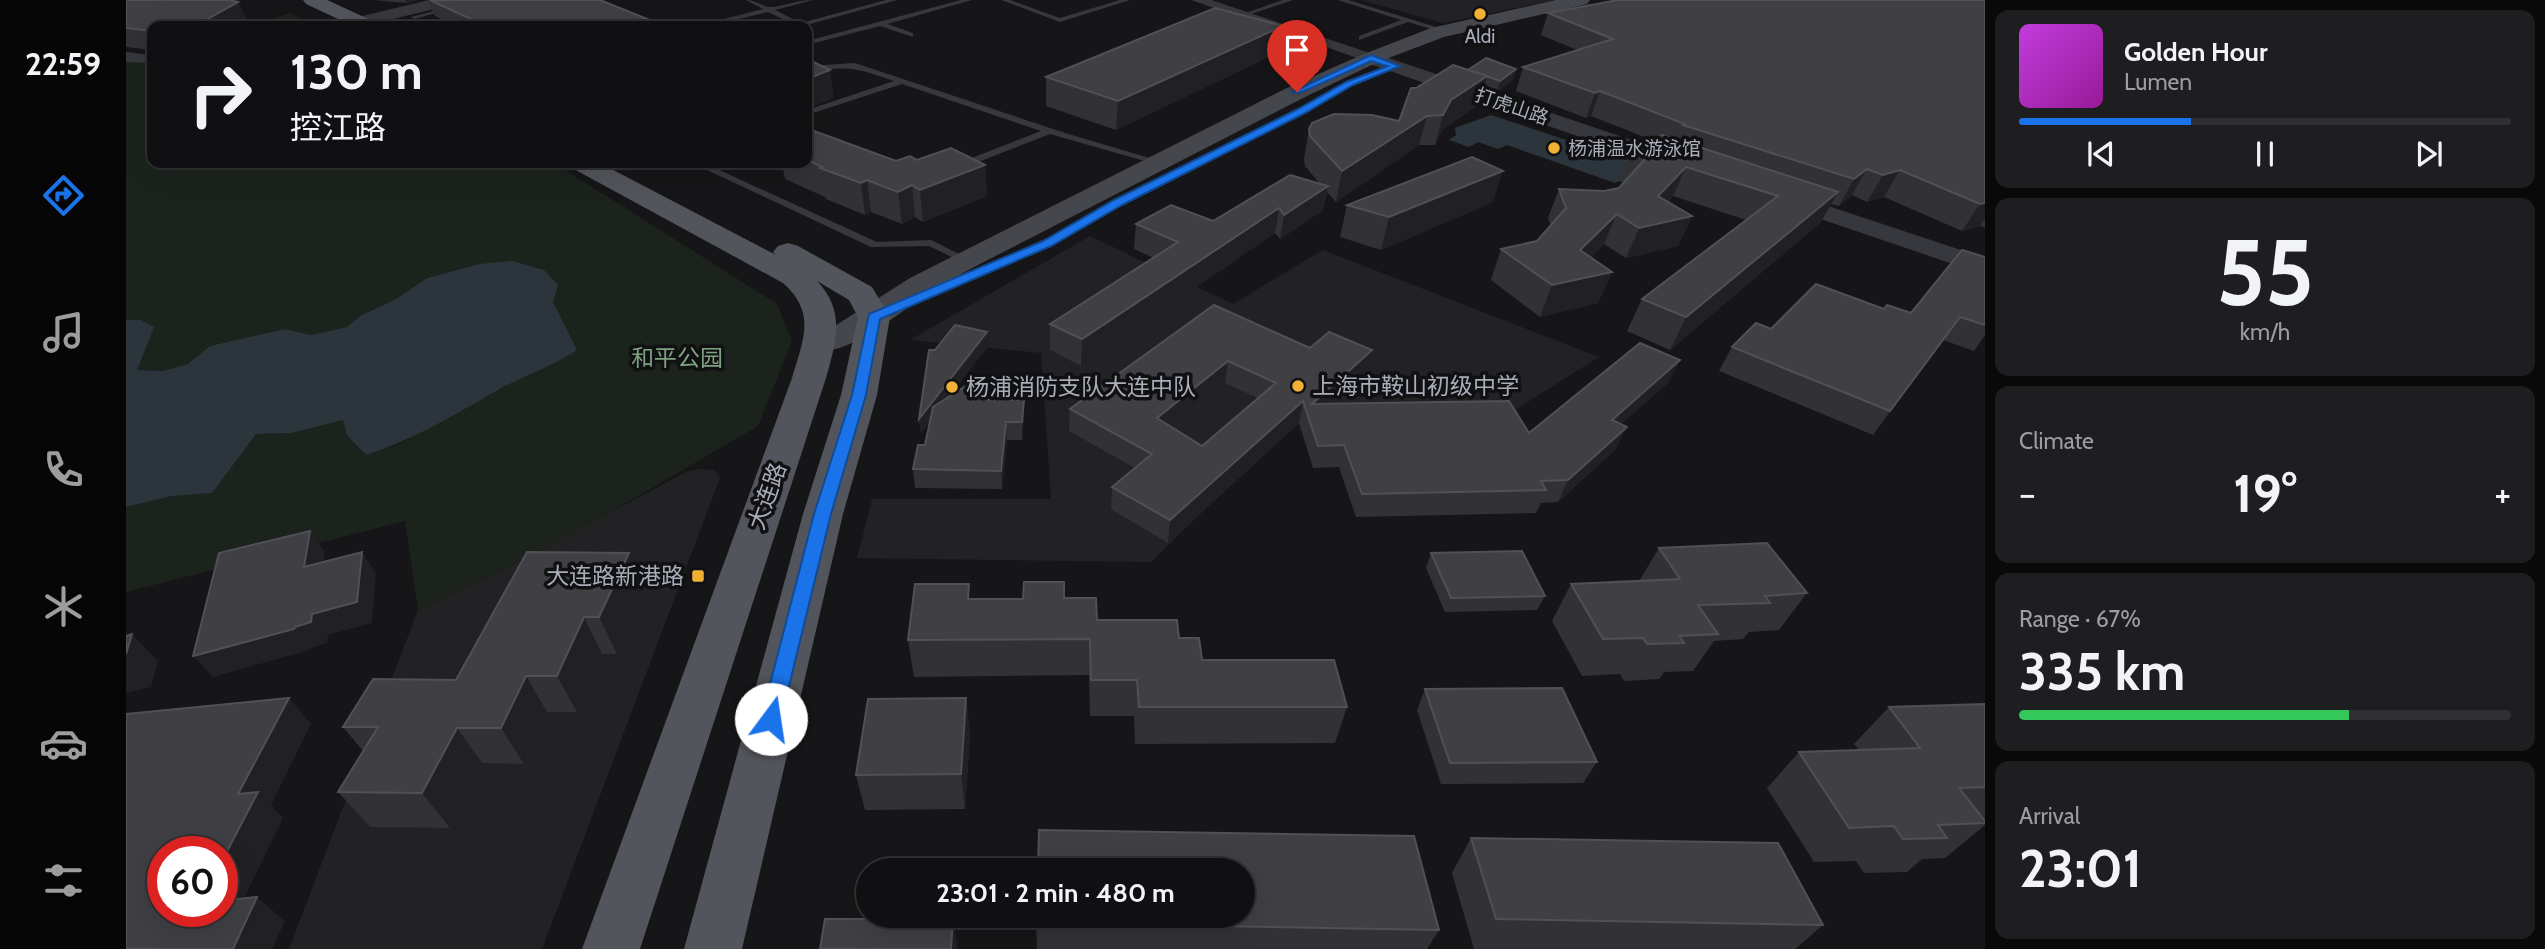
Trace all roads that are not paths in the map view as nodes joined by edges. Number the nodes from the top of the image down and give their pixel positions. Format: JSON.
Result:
{"nodes":[{"id":1,"x":312,"y":0,"type":"edge"},
{"id":2,"x":337,"y":0,"type":"edge"},
{"id":3,"x":449,"y":0,"type":"edge"},
{"id":4,"x":484,"y":0,"type":"edge"},
{"id":5,"x":748,"y":0,"type":"edge"},
{"id":6,"x":810,"y":0,"type":"edge"},
{"id":7,"x":894,"y":0,"type":"edge"},
{"id":8,"x":969,"y":0,"type":"edge"},
{"id":9,"x":1004,"y":0,"type":"edge"},
{"id":10,"x":1127,"y":0,"type":"edge"},
{"id":11,"x":1290,"y":0,"type":"edge"},
{"id":12,"x":1341,"y":0,"type":"edge"},
{"id":13,"x":1360,"y":0,"type":"edge"},
{"id":14,"x":1581,"y":0,"type":"edge"},
{"id":15,"x":1206,"y":1,"type":"edge"},
{"id":16,"x":1601,"y":6,"type":"edge"},
{"id":17,"x":768,"y":10,"type":"junction"},
{"id":18,"x":850,"y":12,"type":"junction"},
{"id":19,"x":1244,"y":15,"type":"junction"},
{"id":20,"x":386,"y":20,"type":"edge"},
{"id":21,"x":1408,"y":20,"type":"junction"},
{"id":22,"x":722,"y":21,"type":"edge"},
{"id":23,"x":789,"y":21,"type":"edge"},
{"id":24,"x":812,"y":22,"type":"edge"},
{"id":25,"x":880,"y":24,"type":"junction"},
{"id":26,"x":1450,"y":29,"type":"junction"},
{"id":27,"x":910,"y":35,"type":"dead end"},
{"id":28,"x":812,"y":42,"type":"edge"},
{"id":29,"x":1376,"y":54,"type":"junction"},
{"id":30,"x":126,"y":57,"type":"edge"},
{"id":31,"x":147,"y":59,"type":"edge"},
{"id":32,"x":812,"y":71,"type":"edge"},
{"id":33,"x":902,"y":80,"type":"junction"},
{"id":34,"x":812,"y":111,"type":"edge"},
{"id":35,"x":1049,"y":131,"type":"junction"},
{"id":36,"x":1158,"y":162,"type":"junction"},
{"id":37,"x":590,"y":168,"type":"edge"},
{"id":38,"x":640,"y":168,"type":"edge"},
{"id":39,"x":708,"y":168,"type":"edge"},
{"id":40,"x":949,"y":170,"type":"edge"},
{"id":41,"x":1704,"y":172,"type":"edge"},
{"id":42,"x":1756,"y":189,"type":"edge"},
{"id":43,"x":965,"y":260,"type":"junction"},
{"id":44,"x":1985,"y":267,"type":"edge"},
{"id":45,"x":874,"y":317,"type":"junction"},
{"id":46,"x":819,"y":343,"type":"junction"},
{"id":47,"x":611,"y":949,"type":"edge"},
{"id":48,"x":713,"y":949,"type":"edge"}],
"edges":[{"from":1,"to":20,"type":"main road"},
{"from":2,"to":20,"type":"main road"},
{"from":3,"to":20,"type":"street"},
{"from":4,"to":20,"type":"lane"},
{"from":5,"to":17,"type":"lane"},
{"from":6,"to":17,"type":"lane"},
{"from":7,"to":18,"type":"lane"},
{"from":8,"to":25,"type":"lane"},
{"from":9,"to":10,"type":"lane"},
{"from":11,"to":19,"type":"lane"},
{"from":12,"to":21,"type":"lane"},
{"from":13,"to":26,"type":"lane"},
{"from":14,"to":26,"type":"main road"},
{"from":15,"to":19,"type":"street","name":"打虎山路"},
{"from":16,"to":29,"type":"main road"},
{"from":17,"to":22,"type":"lane"},
{"from":17,"to":23,"type":"lane"},
{"from":18,"to":24,"type":"lane"},
{"from":18,"to":25,"type":"lane"},
{"from":19,"to":29,"type":"street","name":"打虎山路"},
{"from":21,"to":26,"type":"lane"},
{"from":21,"to":29,"type":"lane"},
{"from":25,"to":27,"type":"lane"},
{"from":25,"to":28,"type":"lane"},
{"from":26,"to":29,"type":"main road"},
{"from":29,"to":36,"type":"main road"},
{"from":29,"to":41,"type":"street","name":"打虎山路"},
{"from":29,"to":45,"type":"main road"},
{"from":30,"to":31,"type":"street"},
{"from":32,"to":33,"type":"lane"},
{"from":33,"to":34,"type":"lane"},
{"from":33,"to":35,"type":"lane"},
{"from":35,"to":36,"type":"lane"},
{"from":35,"to":40,"type":"lane"},
{"from":36,"to":43,"type":"main road"},
{"from":37,"to":46,"type":"main road","name":"大连路"},
{"from":38,"to":45,"type":"main road"},
{"from":39,"to":43,"type":"lane"},
{"from":42,"to":44,"type":"street"},
{"from":43,"to":45,"type":"main road"},
{"from":45,"to":46,"type":"main road"},
{"from":45,"to":48,"type":"main road"},
{"from":46,"to":47,"type":"main road","name":"大连路"}]}
